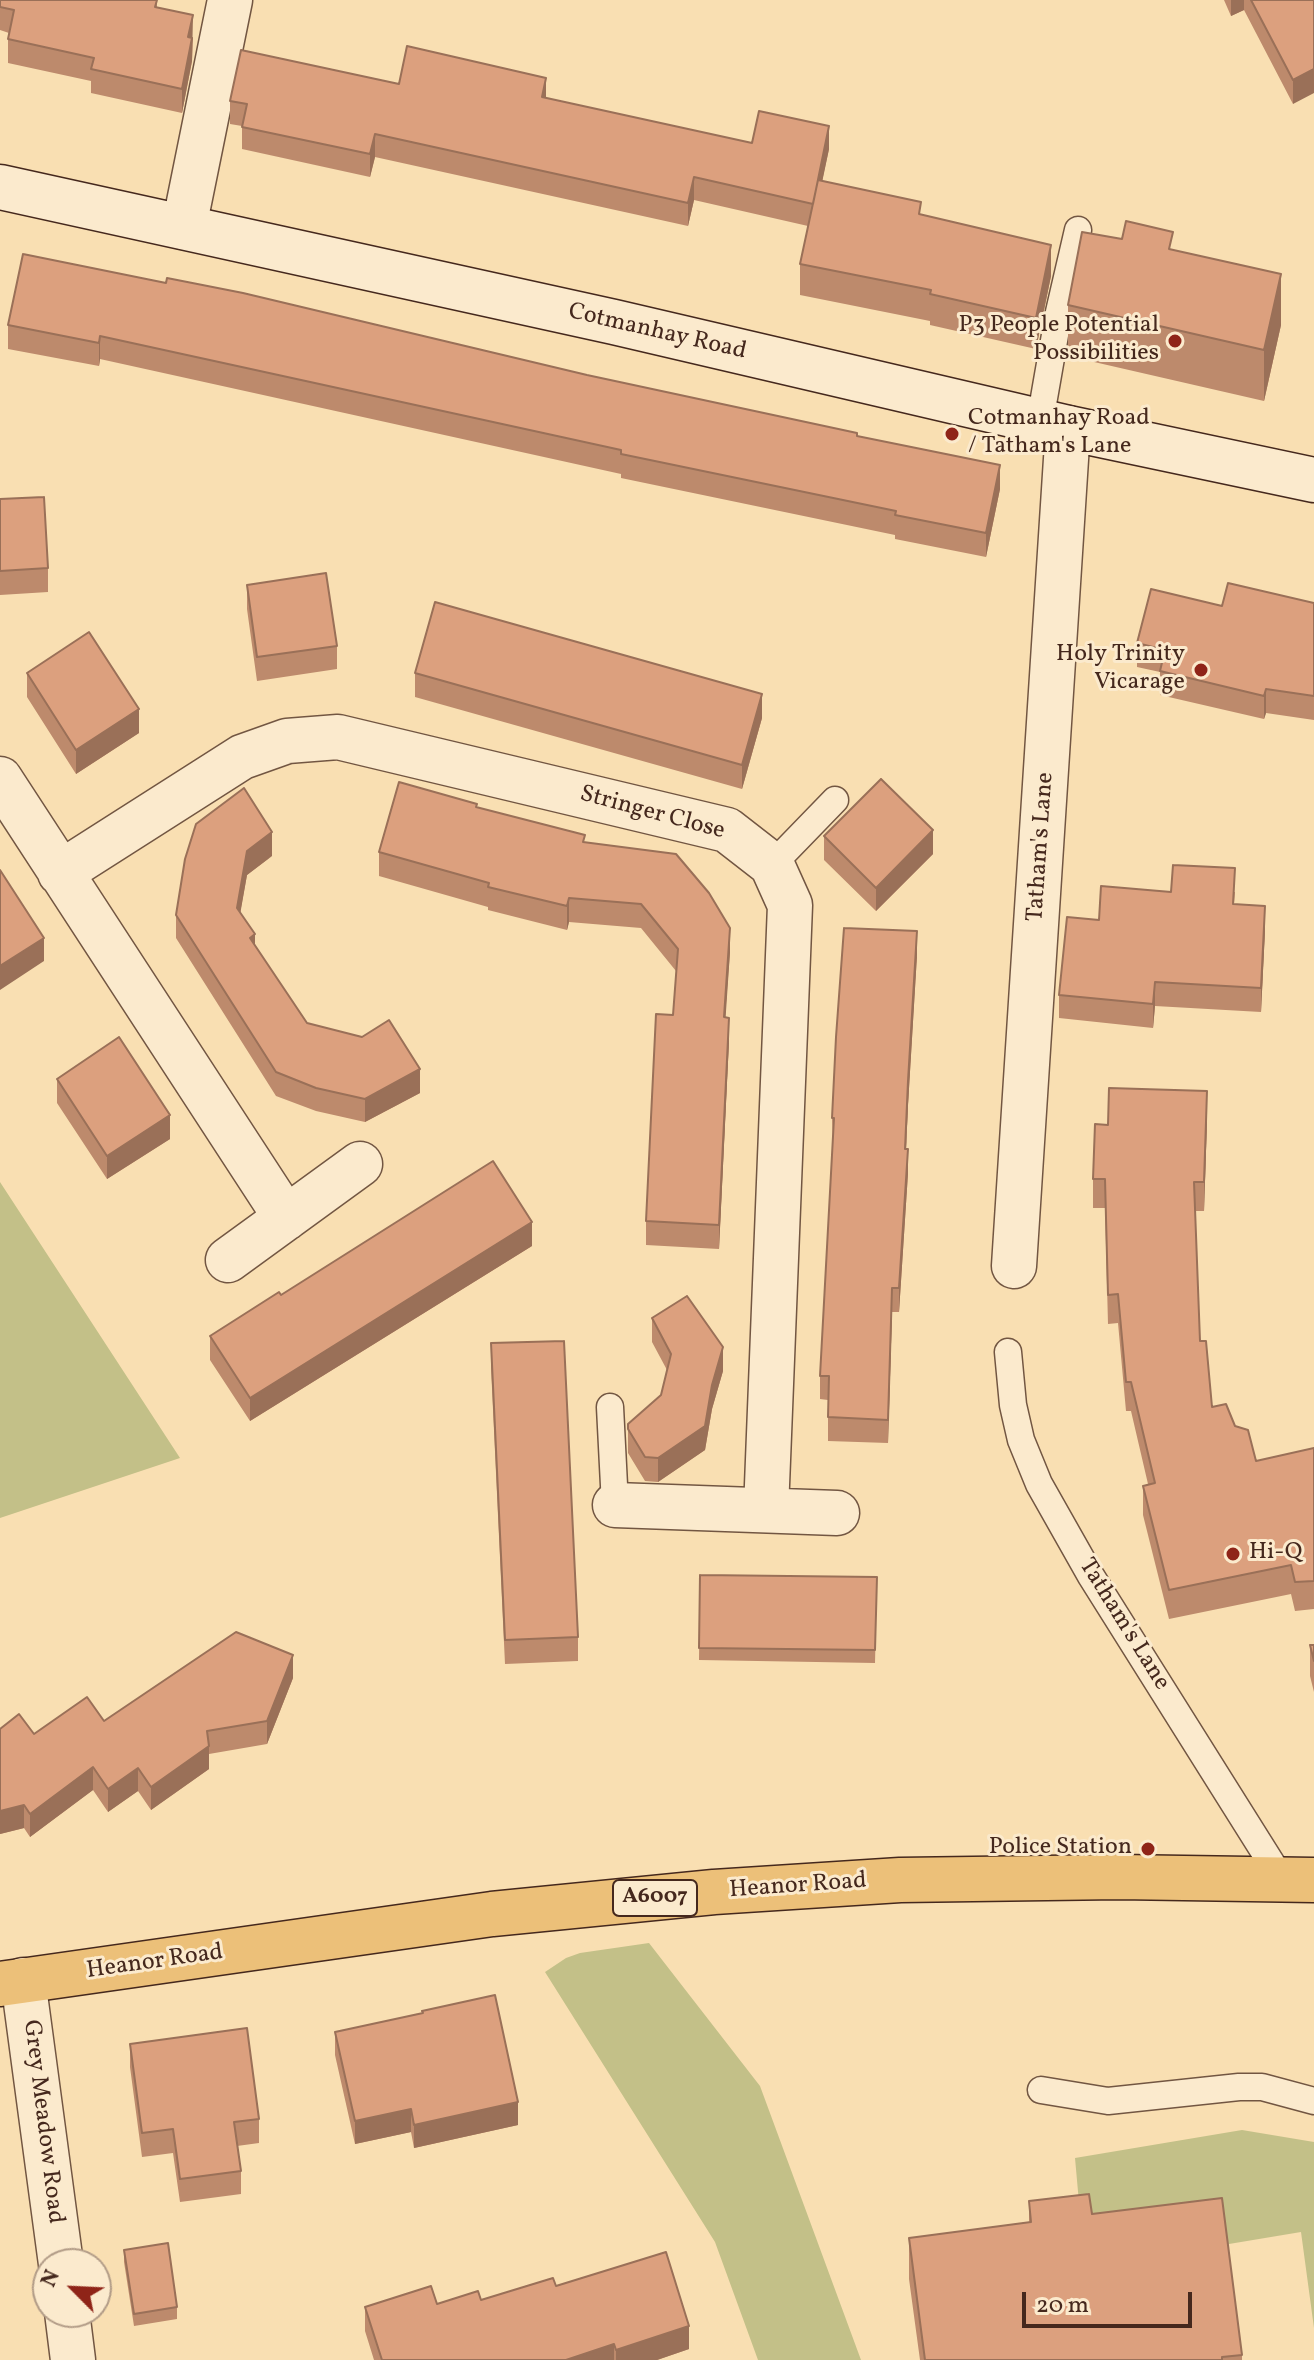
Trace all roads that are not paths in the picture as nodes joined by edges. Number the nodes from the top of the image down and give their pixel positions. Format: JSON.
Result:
{"nodes":[{"id":1,"x":230,"y":0,"type":"edge"},
{"id":2,"x":0,"y":187,"type":"edge"},
{"id":3,"x":184,"y":227,"type":"junction"},
{"id":4,"x":1078,"y":230,"type":"dead end"},
{"id":5,"x":1054,"y":424,"type":"junction"},
{"id":6,"x":1314,"y":480,"type":"edge"},
{"id":7,"x":0,"y":779,"type":"edge"},
{"id":8,"x":835,"y":800,"type":"dead end"},
{"id":9,"x":772,"y":865,"type":"junction"},
{"id":10,"x":60,"y":873,"type":"junction"},
{"id":11,"x":360,"y":1164,"type":"dead end"},
{"id":12,"x":286,"y":1218,"type":"junction"},
{"id":13,"x":228,"y":1260,"type":"dead end"},
{"id":14,"x":1014,"y":1266,"type":"dead end"},
{"id":15,"x":1008,"y":1352,"type":"dead end"},
{"id":16,"x":610,"y":1407,"type":"dead end"},
{"id":17,"x":615,"y":1505,"type":"joint"},
{"id":18,"x":766,"y":1510,"type":"junction"},
{"id":19,"x":837,"y":1513,"type":"dead end"},
{"id":20,"x":1298,"y":1880,"type":"edge"},
{"id":21,"x":12,"y":1982,"type":"edge"},
{"id":22,"x":1041,"y":2090,"type":"dead end"},
{"id":23,"x":1314,"y":2101,"type":"edge"},
{"id":24,"x":58,"y":2248,"type":"edge"},
{"id":25,"x":69,"y":2328,"type":"edge"},
{"id":26,"x":73,"y":2360,"type":"edge"}],
"edges":[{"from":1,"to":3,"type":"street"},
{"from":2,"to":3,"type":"street","name":"Cotmanhay Road"},
{"from":3,"to":5,"type":"street","name":"Cotmanhay Road"},
{"from":4,"to":5,"type":"lane"},
{"from":5,"to":6,"type":"street","name":"Cotmanhay Road"},
{"from":5,"to":14,"type":"street","name":"Tatham's Lane"},
{"from":7,"to":10,"type":"street"},
{"from":8,"to":9,"type":"lane"},
{"from":9,"to":10,"type":"street","name":"Stringer Close"},
{"from":9,"to":18,"type":"street","name":"Stringer Close"},
{"from":10,"to":12,"type":"street"},
{"from":11,"to":12,"type":"street"},
{"from":12,"to":13,"type":"street"},
{"from":15,"to":20,"type":"lane","name":"Tatham's Lane"},
{"from":16,"to":17,"type":"lane"},
{"from":17,"to":18,"type":"street"},
{"from":18,"to":19,"type":"street"},
{"from":20,"to":21,"type":"main road","name":"Heanor Road","number":"A6007"},
{"from":21,"to":24,"type":"street","name":"Grey Meadow Road"},
{"from":22,"to":23,"type":"lane"},
{"from":25,"to":26,"type":"street"}]}
